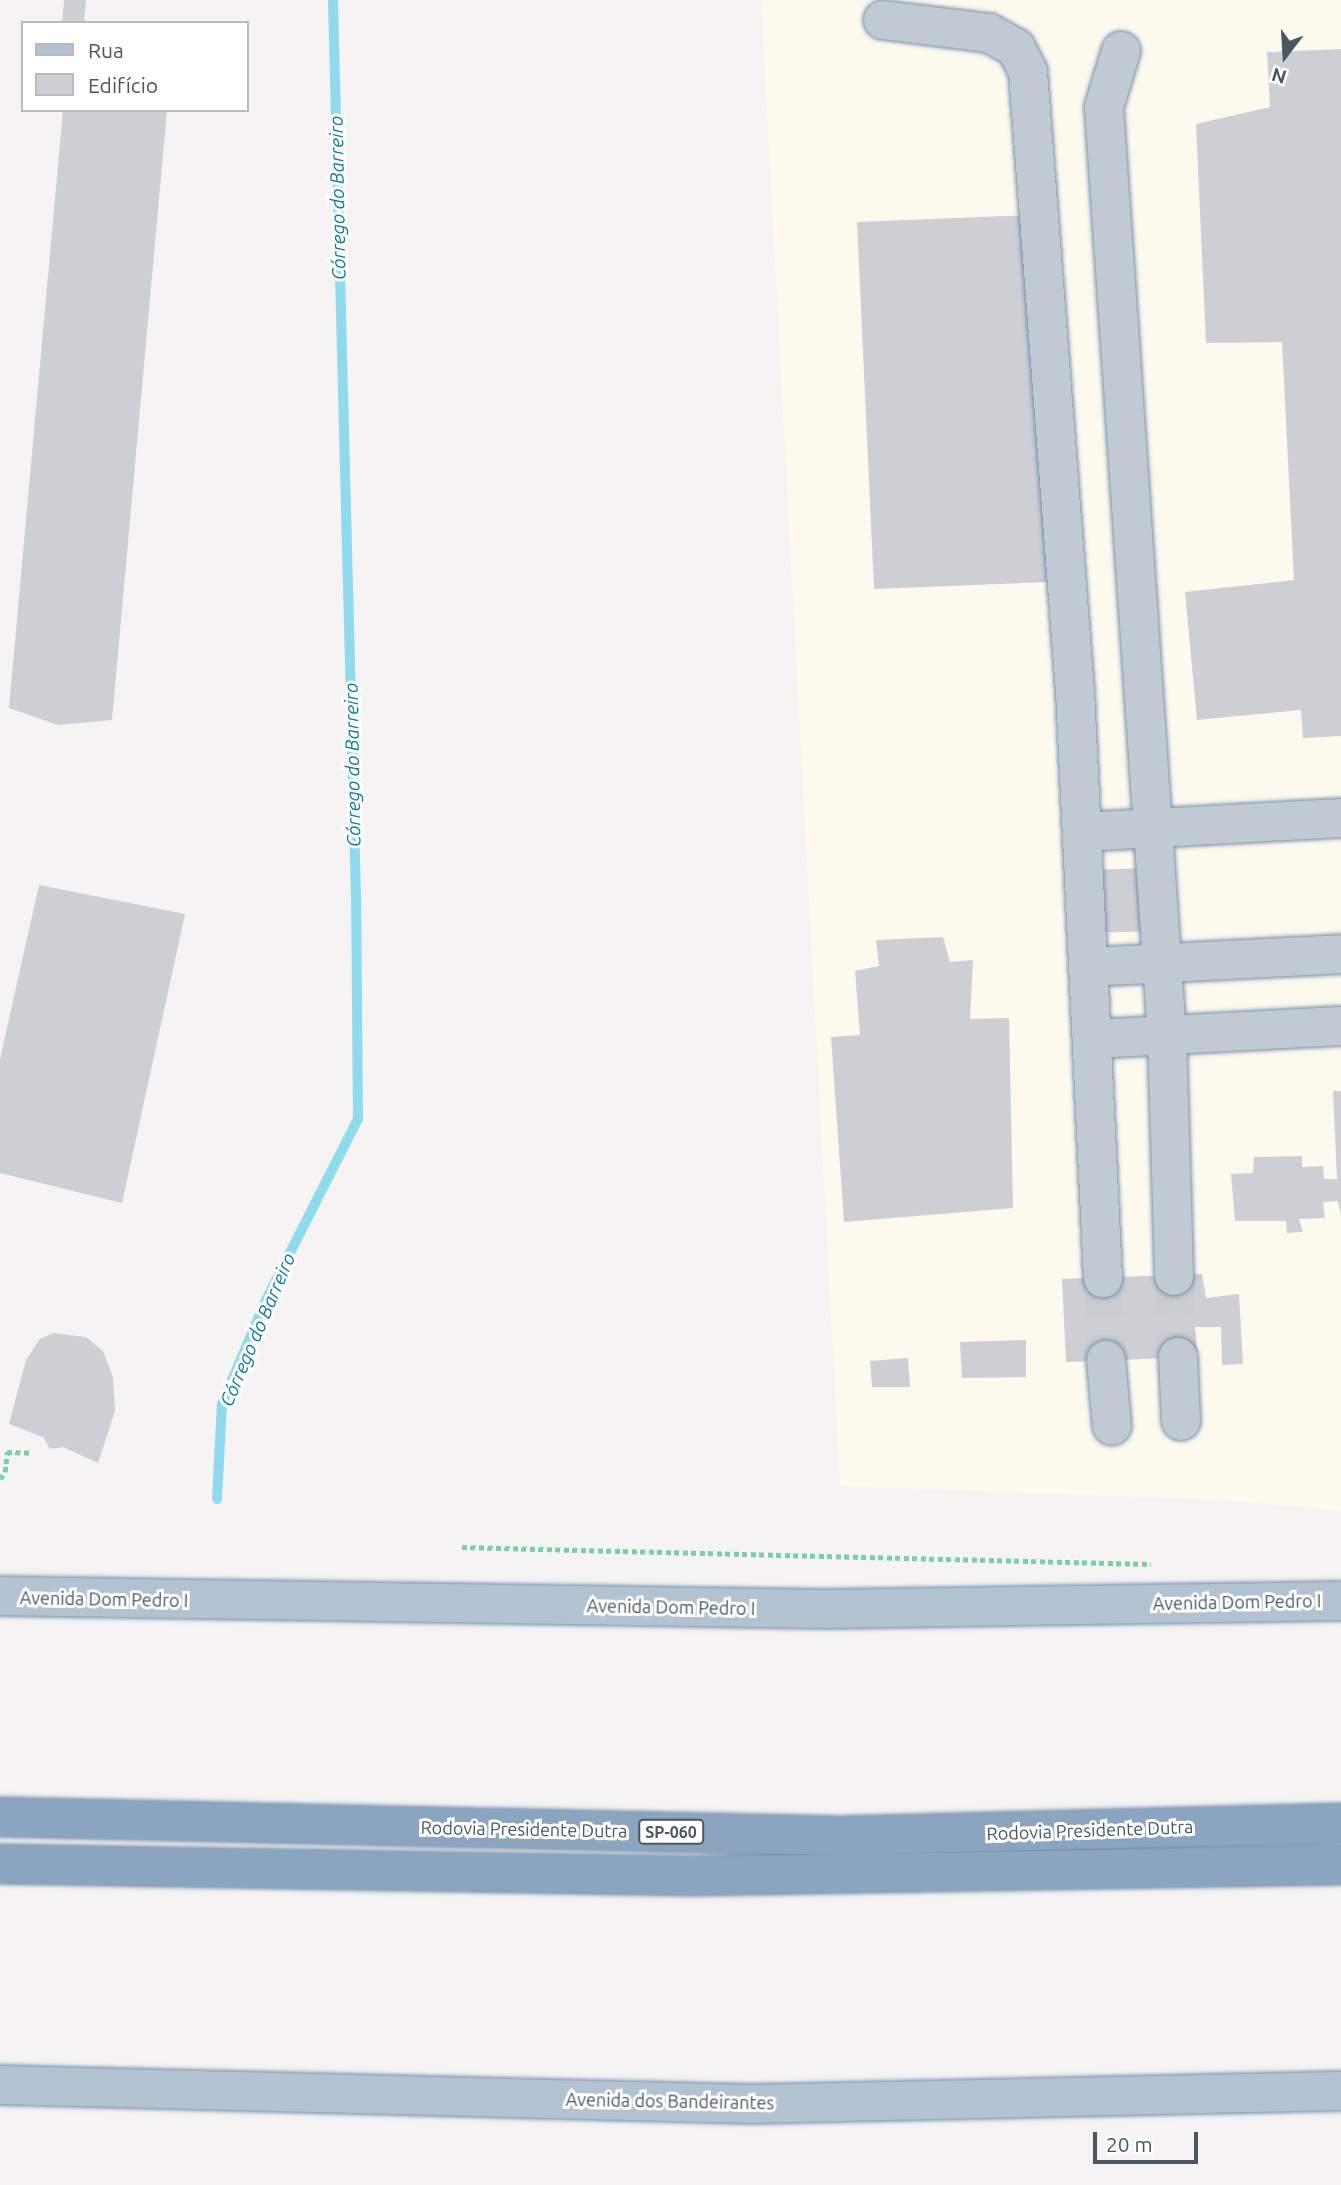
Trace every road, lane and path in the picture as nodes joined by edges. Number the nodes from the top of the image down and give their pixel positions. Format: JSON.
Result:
{"nodes":[{"id":1,"x":883,"y":20,"type":"dead end"},
{"id":2,"x":1121,"y":51,"type":"dead end"},
{"id":3,"x":1341,"y":818,"type":"edge"},
{"id":4,"x":1154,"y":828,"type":"junction"},
{"id":5,"x":1082,"y":832,"type":"junction"},
{"id":6,"x":1341,"y":954,"type":"edge"},
{"id":7,"x":1162,"y":962,"type":"junction"},
{"id":8,"x":1088,"y":967,"type":"junction"},
{"id":9,"x":1341,"y":1026,"type":"edge"},
{"id":10,"x":1167,"y":1036,"type":"junction"},
{"id":11,"x":1094,"y":1039,"type":"junction"},
{"id":12,"x":1174,"y":1276,"type":"tunnel mouth"},
{"id":13,"x":1103,"y":1278,"type":"tunnel mouth"},
{"id":14,"x":1178,"y":1357,"type":"tunnel mouth"},
{"id":15,"x":1106,"y":1360,"type":"tunnel mouth"},
{"id":16,"x":1181,"y":1421,"type":"dead end"},
{"id":17,"x":1112,"y":1426,"type":"dead end"},
{"id":18,"x":32,"y":1453,"type":"dead end"},
{"id":19,"x":0,"y":1479,"type":"edge"},
{"id":20,"x":462,"y":1547,"type":"dead end"},
{"id":21,"x":1156,"y":1564,"type":"dead end"},
{"id":22,"x":0,"y":1597,"type":"edge"},
{"id":23,"x":1341,"y":1601,"type":"edge"},
{"id":24,"x":0,"y":1817,"type":"edge"},
{"id":25,"x":1341,"y":1823,"type":"edge"},
{"id":26,"x":0,"y":1864,"type":"edge"},
{"id":27,"x":1341,"y":1865,"type":"edge"},
{"id":28,"x":0,"y":2085,"type":"edge"},
{"id":29,"x":1341,"y":2091,"type":"edge"}],
"edges":[{"from":1,"to":5,"type":"lane"},
{"from":2,"to":4,"type":"lane"},
{"from":3,"to":4,"type":"lane"},
{"from":4,"to":5,"type":"lane"},
{"from":4,"to":7,"type":"lane"},
{"from":5,"to":8,"type":"lane"},
{"from":6,"to":7,"type":"lane"},
{"from":7,"to":8,"type":"lane"},
{"from":7,"to":10,"type":"lane"},
{"from":8,"to":11,"type":"lane"},
{"from":9,"to":10,"type":"lane"},
{"from":10,"to":11,"type":"lane"},
{"from":10,"to":12,"type":"lane"},
{"from":11,"to":13,"type":"lane"},
{"from":14,"to":16,"type":"lane"},
{"from":15,"to":17,"type":"lane"},
{"from":18,"to":19,"type":"path"},
{"from":20,"to":21,"type":"path"},
{"from":22,"to":23,"type":"main road","name":"Avenida Dom Pedro I"},
{"from":24,"to":25,"type":"highway","name":"Rodovia Presidente Dutra","number":"SP-060"},
{"from":26,"to":27,"type":"highway"},
{"from":28,"to":29,"type":"main road","name":"Avenida dos Bandeirantes"}]}
